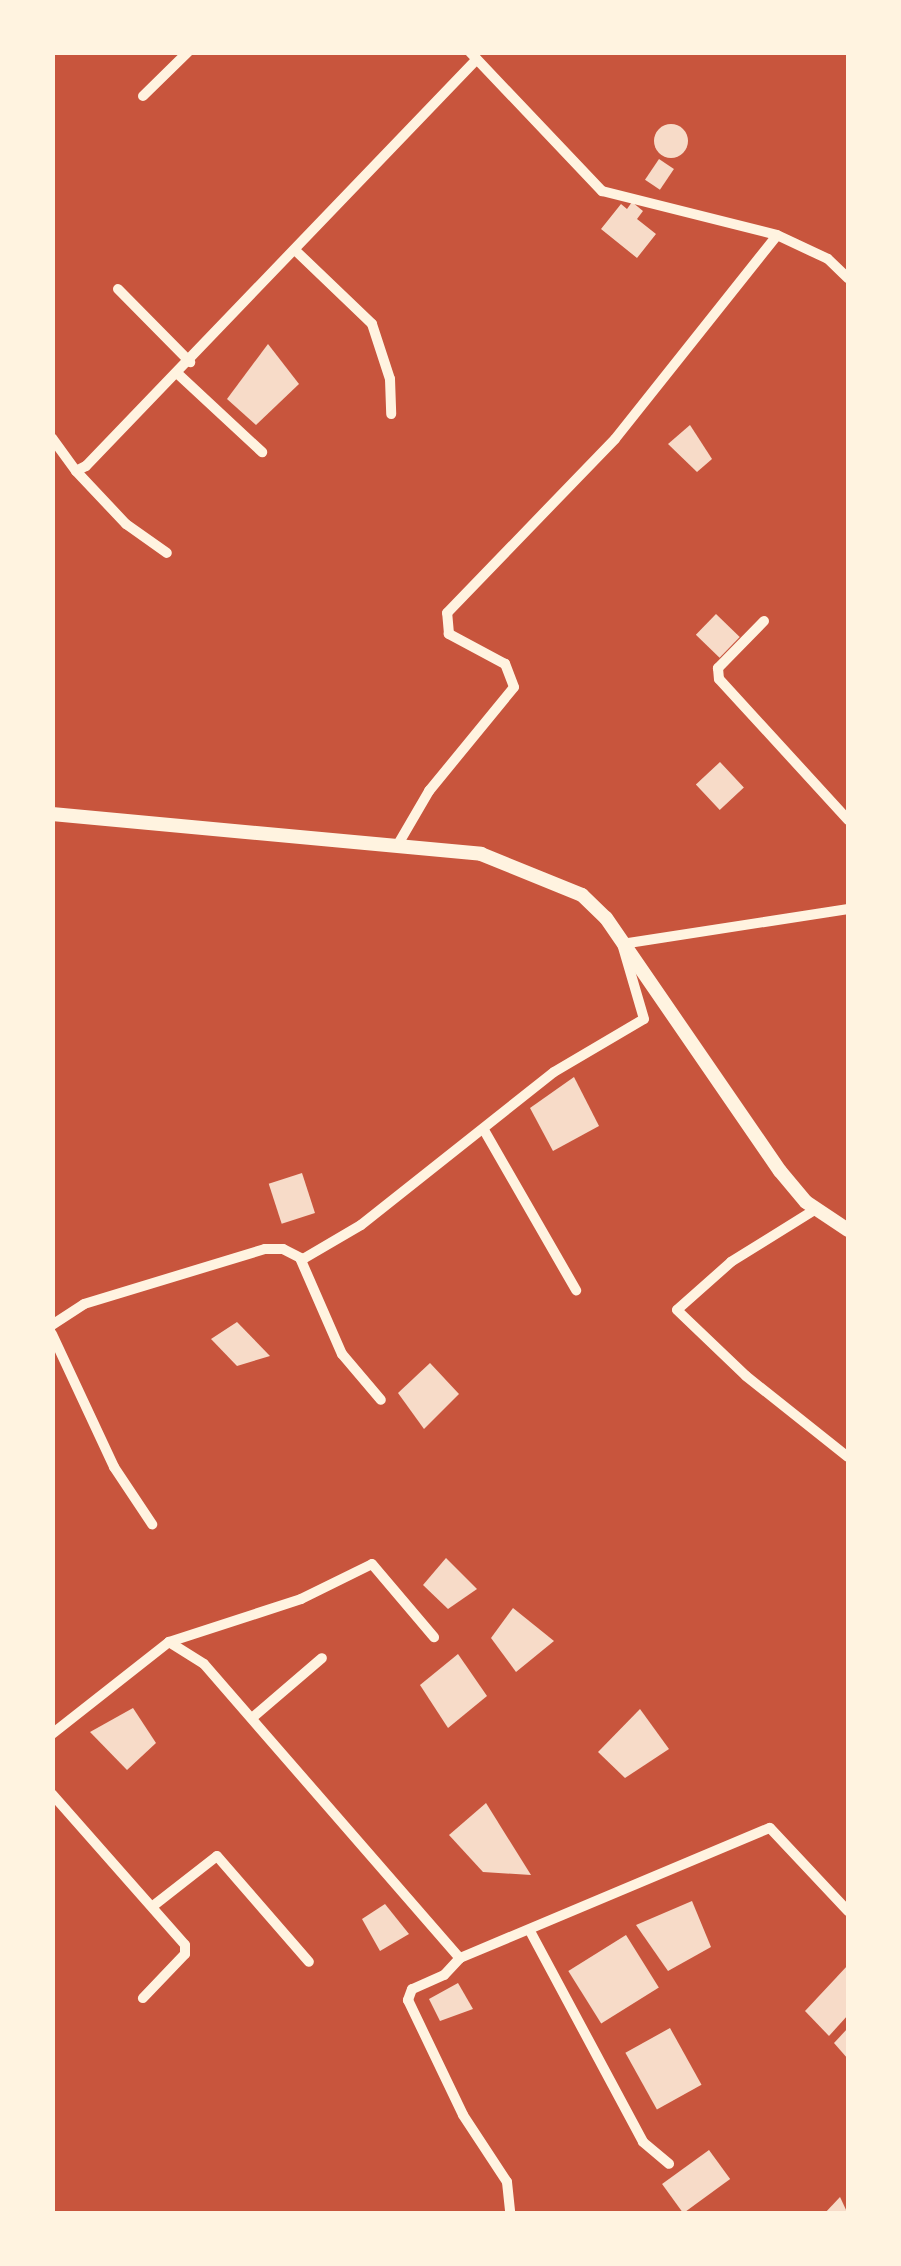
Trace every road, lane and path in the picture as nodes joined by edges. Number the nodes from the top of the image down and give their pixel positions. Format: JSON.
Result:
{"nodes":[{"id":1,"x":188,"y":52,"type":"edge"},
{"id":2,"x":474,"y":56,"type":"edge"},
{"id":3,"x":143,"y":96,"type":"dead end"},
{"id":4,"x":777,"y":234,"type":"junction"},
{"id":5,"x":296,"y":252,"type":"junction"},
{"id":6,"x":848,"y":278,"type":"edge"},
{"id":7,"x":118,"y":290,"type":"dead end"},
{"id":8,"x":190,"y":362,"type":"junction"},
{"id":9,"x":178,"y":374,"type":"junction"},
{"id":10,"x":391,"y":414,"type":"dead end"},
{"id":11,"x":52,"y":438,"type":"edge"},
{"id":12,"x":262,"y":452,"type":"dead end"},
{"id":13,"x":76,"y":471,"type":"junction"},
{"id":14,"x":167,"y":553,"type":"dead end"},
{"id":15,"x":764,"y":621,"type":"dead end"},
{"id":16,"x":52,"y":814,"type":"edge"},
{"id":17,"x":848,"y":820,"type":"edge"},
{"id":18,"x":397,"y":846,"type":"junction"},
{"id":19,"x":848,"y":909,"type":"edge"},
{"id":20,"x":622,"y":944,"type":"junction"},
{"id":21,"x":484,"y":1130,"type":"junction"},
{"id":22,"x":816,"y":1208,"type":"junction"},
{"id":23,"x":848,"y":1230,"type":"edge"},
{"id":24,"x":300,"y":1258,"type":"junction"},
{"id":25,"x":576,"y":1290,"type":"dead end"},
{"id":26,"x":52,"y":1325,"type":"edge"},
{"id":27,"x":52,"y":1334,"type":"edge"},
{"id":28,"x":381,"y":1400,"type":"dead end"},
{"id":29,"x":848,"y":1457,"type":"edge"},
{"id":30,"x":152,"y":1524,"type":"dead end"},
{"id":31,"x":434,"y":1637,"type":"dead end"},
{"id":32,"x":169,"y":1642,"type":"junction"},
{"id":33,"x":322,"y":1658,"type":"dead end"},
{"id":34,"x":252,"y":1718,"type":"junction"},
{"id":35,"x":52,"y":1734,"type":"edge"},
{"id":36,"x":52,"y":1794,"type":"edge"},
{"id":37,"x":154,"y":1906,"type":"junction"},
{"id":38,"x":848,"y":1912,"type":"edge"},
{"id":39,"x":530,"y":1931,"type":"junction"},
{"id":40,"x":460,"y":1958,"type":"junction"},
{"id":41,"x":309,"y":1962,"type":"dead end"},
{"id":42,"x":143,"y":1998,"type":"dead end"},
{"id":43,"x":669,"y":2164,"type":"dead end"},
{"id":44,"x":510,"y":2213,"type":"edge"}],
"edges":[{"from":1,"to":3,"type":"street"},
{"from":2,"to":4,"type":"street"},
{"from":2,"to":5,"type":"street"},
{"from":4,"to":6,"type":"street"},
{"from":4,"to":18,"type":"street"},
{"from":5,"to":8,"type":"street"},
{"from":5,"to":10,"type":"street"},
{"from":7,"to":8,"type":"street"},
{"from":8,"to":9,"type":"street"},
{"from":9,"to":12,"type":"street"},
{"from":9,"to":13,"type":"street"},
{"from":11,"to":13,"type":"street"},
{"from":13,"to":14,"type":"street"},
{"from":15,"to":17,"type":"street"},
{"from":16,"to":18,"type":"main road"},
{"from":18,"to":20,"type":"main road"},
{"from":19,"to":20,"type":"street"},
{"from":20,"to":21,"type":"street"},
{"from":20,"to":22,"type":"main road"},
{"from":21,"to":24,"type":"street"},
{"from":21,"to":25,"type":"street"},
{"from":22,"to":23,"type":"main road"},
{"from":22,"to":29,"type":"street"},
{"from":24,"to":26,"type":"street"},
{"from":24,"to":28,"type":"street"},
{"from":27,"to":30,"type":"street"},
{"from":31,"to":32,"type":"street"},
{"from":32,"to":34,"type":"street"},
{"from":32,"to":35,"type":"street"},
{"from":33,"to":34,"type":"street"},
{"from":34,"to":40,"type":"street"},
{"from":36,"to":37,"type":"street"},
{"from":37,"to":41,"type":"street"},
{"from":37,"to":42,"type":"street"},
{"from":38,"to":39,"type":"street"},
{"from":39,"to":40,"type":"street"},
{"from":39,"to":43,"type":"street"},
{"from":40,"to":44,"type":"street"}]}
